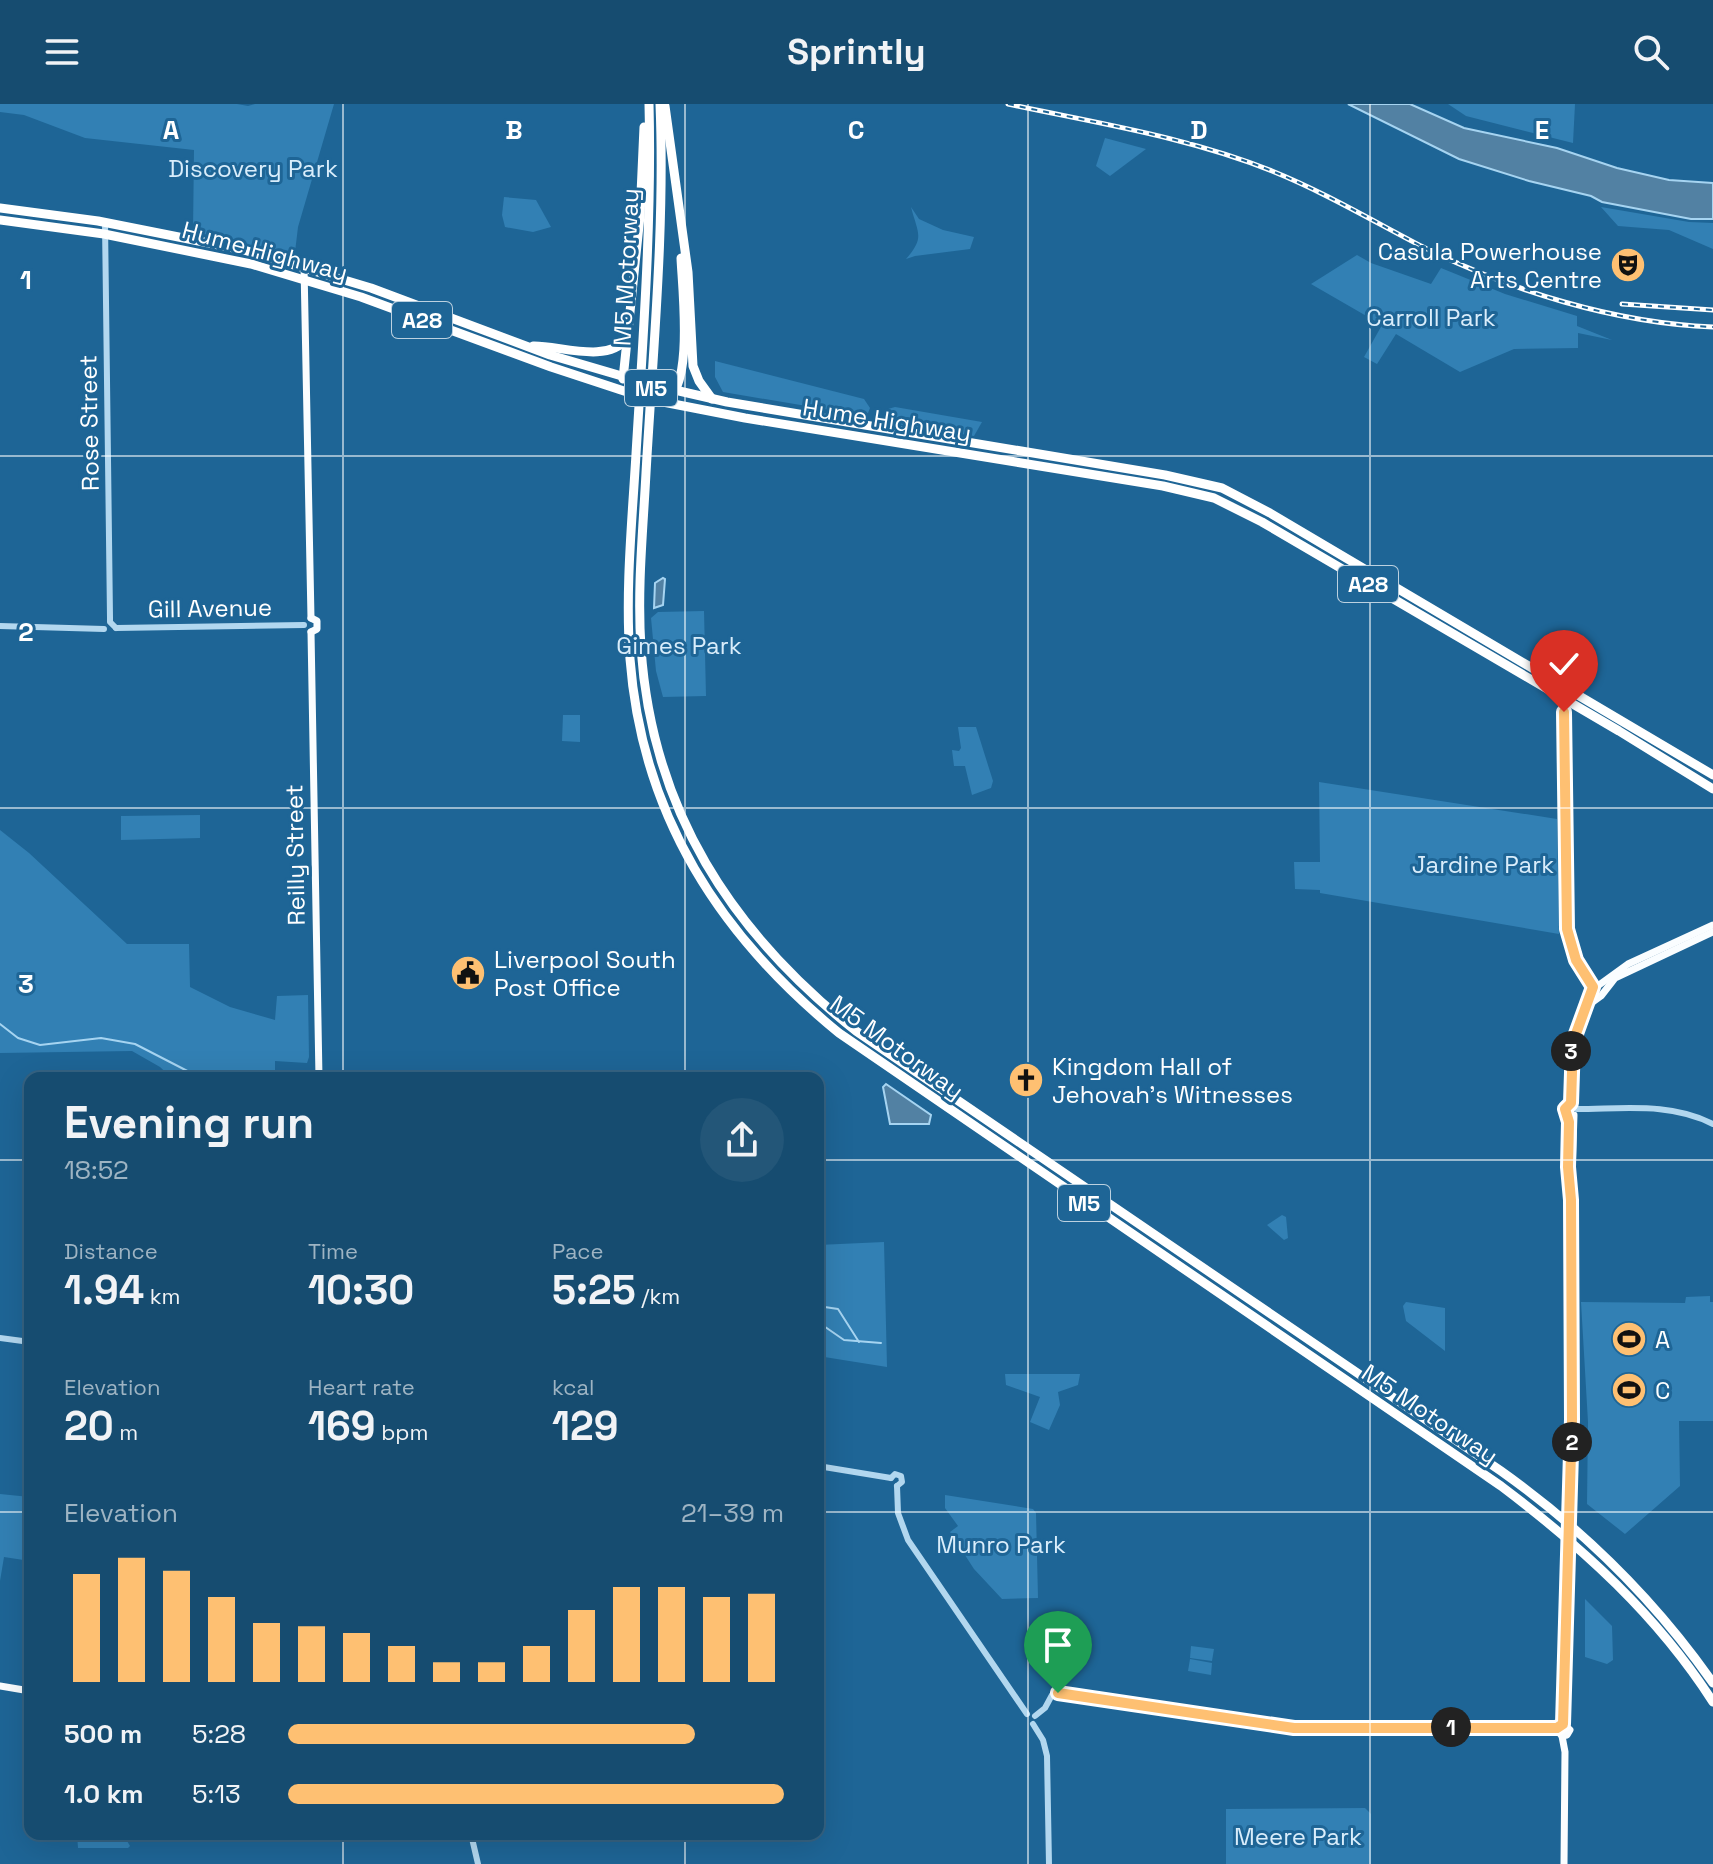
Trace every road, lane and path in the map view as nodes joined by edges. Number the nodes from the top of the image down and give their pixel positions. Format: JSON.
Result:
{"nodes":[{"id":1,"x":647,"y":104,"type":"edge"},
{"id":2,"x":662,"y":104,"type":"edge"},
{"id":3,"x":0,"y":208,"type":"edge"},
{"id":4,"x":0,"y":220,"type":"edge"},
{"id":5,"x":681,"y":226,"type":"junction"},
{"id":6,"x":105,"y":228,"type":"junction"},
{"id":7,"x":304,"y":267,"type":"junction"},
{"id":8,"x":304,"y":279,"type":"junction"},
{"id":9,"x":626,"y":338,"type":"junction"},
{"id":10,"x":526,"y":346,"type":"junction"},
{"id":11,"x":629,"y":384,"type":"junction"},
{"id":12,"x":671,"y":390,"type":"junction"},
{"id":13,"x":712,"y":399,"type":"junction"},
{"id":14,"x":663,"y":402,"type":"junction"},
{"id":15,"x":110,"y":622,"type":"junction"},
{"id":16,"x":308,"y":622,"type":"junction"},
{"id":17,"x":0,"y":626,"type":"edge"},
{"id":18,"x":116,"y":628,"type":"junction"},
{"id":19,"x":104,"y":629,"type":"junction"},
{"id":20,"x":311,"y":632,"type":"junction"},
{"id":21,"x":1571,"y":690,"type":"junction"},
{"id":22,"x":1565,"y":701,"type":"junction"},
{"id":23,"x":1713,"y":775,"type":"edge"},
{"id":24,"x":1713,"y":789,"type":"edge"},
{"id":25,"x":1713,"y":925,"type":"edge"},
{"id":26,"x":1713,"y":932,"type":"edge"},
{"id":27,"x":1597,"y":990,"type":"junction"},
{"id":28,"x":319,"y":1072,"type":"edge"},
{"id":29,"x":1573,"y":1111,"type":"junction"},
{"id":30,"x":1713,"y":1124,"type":"edge"},
{"id":31,"x":0,"y":1338,"type":"edge"},
{"id":32,"x":24,"y":1341,"type":"edge"},
{"id":33,"x":824,"y":1467,"type":"edge"},
{"id":34,"x":1713,"y":1683,"type":"edge"},
{"id":35,"x":0,"y":1686,"type":"edge"},
{"id":36,"x":24,"y":1690,"type":"edge"},
{"id":37,"x":1713,"y":1702,"type":"edge"},
{"id":38,"x":1031,"y":1718,"type":"junction"},
{"id":39,"x":1560,"y":1726,"type":"junction"},
{"id":40,"x":472,"y":1840,"type":"edge"},
{"id":41,"x":478,"y":1864,"type":"edge"},
{"id":42,"x":1049,"y":1864,"type":"edge"},
{"id":43,"x":1564,"y":1864,"type":"edge"}],
"edges":[{"from":1,"to":9,"type":"highway"},
{"from":1,"to":37,"type":"highway","name":"M5 Motorway","number":"M5"},
{"from":2,"to":5,"type":"highway"},
{"from":2,"to":34,"type":"highway","name":"M5 Motorway","number":"M5"},
{"from":3,"to":6,"type":"highway","name":"Hume Highway","number":"A28"},
{"from":4,"to":6,"type":"highway","name":"Hume Highway","number":"A28"},
{"from":5,"to":12,"type":"highway"},
{"from":5,"to":13,"type":"highway"},
{"from":6,"to":7,"type":"highway","name":"Hume Highway","number":"A28"},
{"from":6,"to":8,"type":"highway","name":"Hume Highway","number":"A28"},
{"from":6,"to":15,"type":"street","name":"Rose Street"},
{"from":7,"to":8,"type":"main road"},
{"from":7,"to":10,"type":"highway","name":"Hume Highway","number":"A28"},
{"from":8,"to":11,"type":"highway","name":"Hume Highway","number":"A28"},
{"from":8,"to":16,"type":"main road"},
{"from":9,"to":10,"type":"highway"},
{"from":9,"to":11,"type":"highway"},
{"from":10,"to":11,"type":"highway","name":"Hume Highway","number":"A28"},
{"from":11,"to":12,"type":"highway","name":"Hume Highway","number":"A28","bridge":true},
{"from":11,"to":14,"type":"highway","name":"Hume Highway","number":"A28","bridge":true},
{"from":12,"to":13,"type":"highway","name":"Hume Highway","number":"A28"},
{"from":12,"to":14,"type":"highway"},
{"from":13,"to":21,"type":"highway","name":"Hume Highway","number":"A28"},
{"from":14,"to":22,"type":"highway","name":"Hume Highway","number":"A28"},
{"from":15,"to":18,"type":"street"},
{"from":15,"to":19,"type":"street"},
{"from":16,"to":18,"type":"street","name":"Gill Avenue"},
{"from":16,"to":20,"type":"main road"},
{"from":16,"to":20,"type":"main road","name":"Reilly Street"},
{"from":17,"to":19,"type":"street"},
{"from":18,"to":19,"type":"street"},
{"from":20,"to":28,"type":"main road","name":"Reilly Street"},
{"from":21,"to":22,"type":"street"},
{"from":21,"to":23,"type":"highway","name":"Hume Highway","number":"A28"},
{"from":22,"to":24,"type":"highway","name":"Hume Highway","number":"A28"},
{"from":22,"to":27,"type":"street"},
{"from":25,"to":27,"type":"main road"},
{"from":26,"to":27,"type":"main road"},
{"from":27,"to":29,"type":"main road"},
{"from":29,"to":30,"type":"street"},
{"from":29,"to":39,"type":"main road","bridge":true},
{"from":31,"to":32,"type":"street"},
{"from":33,"to":38,"type":"street"},
{"from":35,"to":36,"type":"main road"},
{"from":38,"to":39,"type":"street"},
{"from":38,"to":42,"type":"street"},
{"from":39,"to":43,"type":"main road"},
{"from":40,"to":41,"type":"street"}]}
